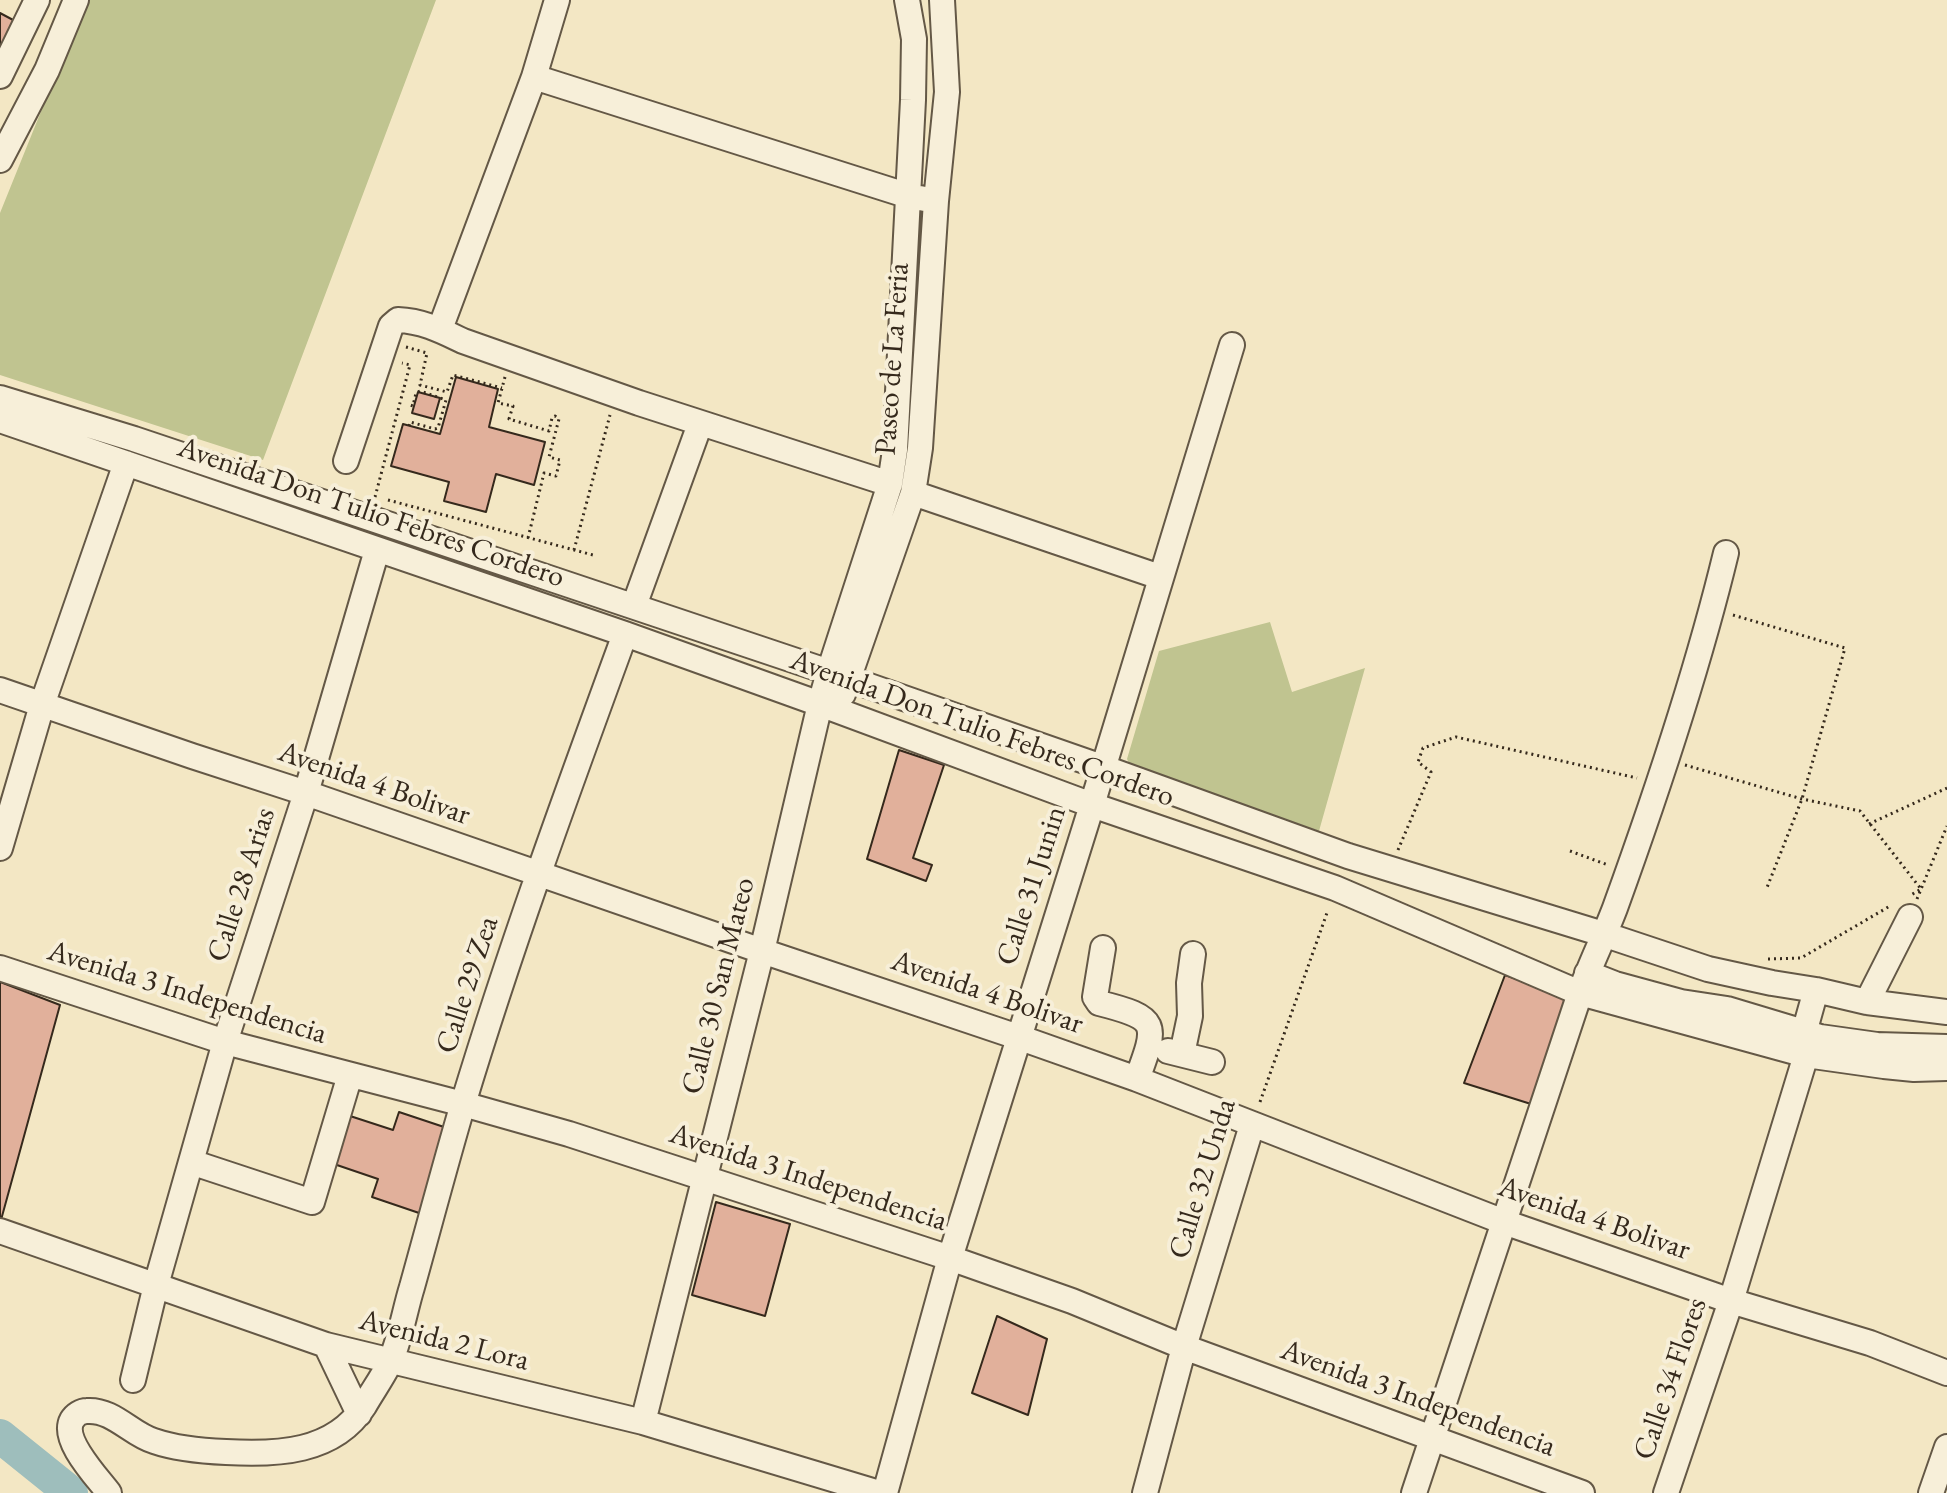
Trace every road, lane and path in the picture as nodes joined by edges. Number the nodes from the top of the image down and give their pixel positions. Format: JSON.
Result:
{"nodes":[{"id":1,"x":37,"y":0,"type":"edge"},
{"id":2,"x":76,"y":0,"type":"edge"},
{"id":3,"x":557,"y":0,"type":"edge"},
{"id":4,"x":907,"y":0,"type":"edge"},
{"id":5,"x":942,"y":0,"type":"edge"},
{"id":6,"x":0,"y":76,"type":"edge"},
{"id":7,"x":534,"y":77,"type":"junction"},
{"id":8,"x":0,"y":160,"type":"edge"},
{"id":9,"x":909,"y":196,"type":"junction"},
{"id":10,"x":936,"y":201,"type":"junction"},
{"id":11,"x":440,"y":329,"type":"junction"},
{"id":12,"x":1232,"y":345,"type":"dead end"},
{"id":13,"x":402,"y":346,"type":"dead end"},
{"id":14,"x":398,"y":360,"type":"dead end"},
{"id":15,"x":505,"y":376,"type":"dead end"},
{"id":16,"x":502,"y":388,"type":"junction"},
{"id":17,"x":0,"y":398,"type":"edge"},
{"id":18,"x":410,"y":405,"type":"dead end"},
{"id":19,"x":612,"y":407,"type":"dead end"},
{"id":20,"x":0,"y":420,"type":"edge"},
{"id":21,"x":700,"y":424,"type":"junction"},
{"id":22,"x":409,"y":426,"type":"dead end"},
{"id":23,"x":346,"y":461,"type":"dead end"},
{"id":24,"x":126,"y":463,"type":"junction"},
{"id":25,"x":890,"y":484,"type":"junction"},
{"id":26,"x":913,"y":493,"type":"junction"},
{"id":27,"x":528,"y":538,"type":"junction"},
{"id":28,"x":377,"y":550,"type":"junction"},
{"id":29,"x":574,"y":550,"type":"junction"},
{"id":30,"x":1726,"y":553,"type":"dead end"},
{"id":31,"x":593,"y":555,"type":"dead end"},
{"id":32,"x":1160,"y":577,"type":"junction"},
{"id":33,"x":634,"y":606,"type":"junction"},
{"id":34,"x":1712,"y":609,"type":"junction"},
{"id":35,"x":625,"y":634,"type":"junction"},
{"id":36,"x":838,"y":675,"type":"junction"},
{"id":37,"x":0,"y":690,"type":"edge"},
{"id":38,"x":42,"y":705,"type":"junction"},
{"id":39,"x":829,"y":708,"type":"junction"},
{"id":40,"x":1666,"y":759,"type":"junction"},
{"id":41,"x":1102,"y":767,"type":"junction"},
{"id":42,"x":1657,"y":783,"type":"junction"},
{"id":43,"x":1947,"y":788,"type":"edge"},
{"id":44,"x":306,"y":793,"type":"junction"},
{"id":45,"x":1802,"y":799,"type":"junction"},
{"id":46,"x":1092,"y":805,"type":"junction"},
{"id":47,"x":1869,"y":824,"type":"junction"},
{"id":48,"x":1947,"y":826,"type":"edge"},
{"id":49,"x":0,"y":848,"type":"edge"},
{"id":50,"x":1570,"y":851,"type":"dead end"},
{"id":51,"x":1390,"y":868,"type":"junction"},
{"id":52,"x":1627,"y":872,"type":"junction"},
{"id":53,"x":537,"y":874,"type":"junction"},
{"id":54,"x":1335,"y":888,"type":"junction"},
{"id":55,"x":1921,"y":889,"type":"junction"},
{"id":56,"x":1766,"y":890,"type":"dead end"},
{"id":57,"x":1910,"y":917,"type":"joint"},
{"id":58,"x":1603,"y":934,"type":"junction"},
{"id":59,"x":1103,"y":948,"type":"dead end"},
{"id":60,"x":762,"y":951,"type":"junction"},
{"id":61,"x":1193,"y":954,"type":"dead end"},
{"id":62,"x":1759,"y":960,"type":"dead end"},
{"id":63,"x":0,"y":968,"type":"edge"},
{"id":64,"x":1584,"y":983,"type":"junction"},
{"id":65,"x":1816,"y":990,"type":"junction"},
{"id":66,"x":1867,"y":1002,"type":"junction"},
{"id":67,"x":1947,"y":1012,"type":"edge"},
{"id":68,"x":1018,"y":1037,"type":"junction"},
{"id":69,"x":225,"y":1042,"type":"junction"},
{"id":70,"x":1805,"y":1044,"type":"junction"},
{"id":71,"x":1150,"y":1047,"type":"junction"},
{"id":72,"x":1947,"y":1047,"type":"edge"},
{"id":73,"x":1182,"y":1054,"type":"junction"},
{"id":74,"x":1212,"y":1062,"type":"dead end"},
{"id":75,"x":1947,"y":1068,"type":"edge"},
{"id":76,"x":350,"y":1075,"type":"junction"},
{"id":77,"x":1137,"y":1079,"type":"junction"},
{"id":78,"x":463,"y":1104,"type":"junction"},
{"id":79,"x":1252,"y":1125,"type":"junction"},
{"id":80,"x":191,"y":1162,"type":"junction"},
{"id":81,"x":705,"y":1177,"type":"junction"},
{"id":82,"x":1504,"y":1222,"type":"junction"},
{"id":83,"x":0,"y":1231,"type":"edge"},
{"id":84,"x":950,"y":1258,"type":"junction"},
{"id":85,"x":156,"y":1285,"type":"junction"},
{"id":86,"x":1731,"y":1301,"type":"junction"},
{"id":87,"x":326,"y":1345,"type":"junction"},
{"id":88,"x":1184,"y":1347,"type":"junction"},
{"id":89,"x":391,"y":1362,"type":"junction"},
{"id":90,"x":1947,"y":1373,"type":"edge"},
{"id":91,"x":133,"y":1380,"type":"dead end"},
{"id":92,"x":359,"y":1414,"type":"junction"},
{"id":93,"x":643,"y":1422,"type":"junction"},
{"id":94,"x":1433,"y":1438,"type":"junction"},
{"id":95,"x":1947,"y":1447,"type":"edge"},
{"id":96,"x":109,"y":1493,"type":"edge"},
{"id":97,"x":882,"y":1493,"type":"edge"},
{"id":98,"x":1145,"y":1493,"type":"edge"},
{"id":99,"x":1414,"y":1493,"type":"edge"},
{"id":100,"x":1582,"y":1493,"type":"edge"},
{"id":101,"x":1666,"y":1493,"type":"edge"},
{"id":102,"x":1931,"y":1493,"type":"edge"}],
"edges":[{"from":1,"to":6,"type":"street"},
{"from":2,"to":8,"type":"street"},
{"from":3,"to":7,"type":"street"},
{"from":4,"to":9,"type":"street","name":"Paseo de La Feria"},
{"from":5,"to":10,"type":"street","name":"Paseo de La Feria"},
{"from":7,"to":9,"type":"street"},
{"from":7,"to":11,"type":"street"},
{"from":9,"to":10,"type":"street"},
{"from":9,"to":25,"type":"street","name":"Paseo de La Feria"},
{"from":10,"to":26,"type":"street","name":"Paseo de La Feria"},
{"from":11,"to":21,"type":"street"},
{"from":11,"to":23,"type":"street"},
{"from":12,"to":32,"type":"street","name":"Calle 31 Junin"},
{"from":13,"to":16,"type":"path"},
{"from":14,"to":27,"type":"path"},
{"from":15,"to":16,"type":"path"},
{"from":16,"to":27,"type":"path"},
{"from":17,"to":33,"type":"street","name":"Avenida Don Tulio Febres Cordero"},
{"from":18,"to":22,"type":"path"},
{"from":19,"to":29,"type":"path"},
{"from":20,"to":24,"type":"street","name":"Avenida Don Tulio Febres Cordero"},
{"from":21,"to":25,"type":"street"},
{"from":21,"to":33,"type":"street"},
{"from":24,"to":28,"type":"street","name":"Avenida Don Tulio Febres Cordero"},
{"from":24,"to":38,"type":"street"},
{"from":25,"to":36,"type":"street"},
{"from":26,"to":32,"type":"street"},
{"from":26,"to":36,"type":"street","name":"Paseo de La Feria"},
{"from":27,"to":29,"type":"path"},
{"from":28,"to":35,"type":"street","name":"Avenida Don Tulio Febres Cordero"},
{"from":28,"to":44,"type":"street","name":"Calle 28 Arias"},
{"from":29,"to":31,"type":"path"},
{"from":30,"to":34,"type":"street"},
{"from":32,"to":41,"type":"street","name":"Calle 31 Junin"},
{"from":33,"to":36,"type":"street","name":"Avenida Don Tulio Febres Cordero"},
{"from":34,"to":40,"type":"street"},
{"from":34,"to":45,"type":"path"},
{"from":35,"to":39,"type":"street","name":"Avenida Don Tulio Febres Cordero"},
{"from":35,"to":53,"type":"street","name":"Calle 29 Zea"},
{"from":36,"to":39,"type":"street","name":"Calle 30 San Mateo"},
{"from":36,"to":41,"type":"street","name":"Avenida Don Tulio Febres Cordero"},
{"from":37,"to":38,"type":"street","name":"Avenida 4 Bolivar"},
{"from":38,"to":44,"type":"street","name":"Avenida 4 Bolivar"},
{"from":38,"to":49,"type":"street"},
{"from":39,"to":46,"type":"street","name":"Avenida Don Tulio Febres Cordero"},
{"from":39,"to":60,"type":"street","name":"Calle 30 San Mateo"},
{"from":40,"to":42,"type":"street"},
{"from":40,"to":45,"type":"path"},
{"from":41,"to":46,"type":"street","name":"Calle 31 Junin"},
{"from":41,"to":51,"type":"street","name":"Avenida Don Tulio Febres Cordero"},
{"from":42,"to":51,"type":"path"},
{"from":42,"to":52,"type":"street"},
{"from":43,"to":47,"type":"path"},
{"from":44,"to":53,"type":"street","name":"Avenida 4 Bolivar"},
{"from":44,"to":69,"type":"street","name":"Calle 28 Arias"},
{"from":45,"to":47,"type":"path"},
{"from":45,"to":56,"type":"path"},
{"from":46,"to":54,"type":"street","name":"Avenida Don Tulio Febres Cordero"},
{"from":46,"to":68,"type":"street","name":"Calle 31 Junin"},
{"from":47,"to":55,"type":"path"},
{"from":48,"to":55,"type":"path"},
{"from":50,"to":52,"type":"path"},
{"from":51,"to":58,"type":"street","name":"Avenida Don Tulio Febres Cordero"},
{"from":52,"to":58,"type":"street"},
{"from":53,"to":60,"type":"street","name":"Avenida 4 Bolivar"},
{"from":53,"to":78,"type":"street","name":"Calle 29 Zea"},
{"from":54,"to":64,"type":"street","name":"Avenida Don Tulio Febres Cordero"},
{"from":54,"to":79,"type":"path","name":"Calle 32 Unda"},
{"from":55,"to":57,"type":"path"},
{"from":55,"to":62,"type":"path"},
{"from":57,"to":66,"type":"street"},
{"from":58,"to":64,"type":"street"},
{"from":58,"to":65,"type":"street","name":"Avenida Don Tulio Febres Cordero"},
{"from":59,"to":71,"type":"street"},
{"from":60,"to":68,"type":"street","name":"Avenida 4 Bolivar"},
{"from":60,"to":81,"type":"street","name":"Calle 30 San Mateo"},
{"from":61,"to":73,"type":"street"},
{"from":63,"to":69,"type":"street","name":"Avenida 3 Independencia"},
{"from":64,"to":70,"type":"street","name":"Avenida Don Tulio Febres Cordero"},
{"from":64,"to":82,"type":"street"},
{"from":65,"to":66,"type":"street","name":"Avenida Don Tulio Febres Cordero"},
{"from":65,"to":70,"type":"street","name":"Calle 34 Flores"},
{"from":66,"to":67,"type":"street","name":"Avenida Don Tulio Febres Cordero"},
{"from":68,"to":77,"type":"street","name":"Avenida 4 Bolivar"},
{"from":68,"to":84,"type":"street","name":"Calle 31 Junin"},
{"from":69,"to":76,"type":"street","name":"Avenida 3 Independencia"},
{"from":69,"to":80,"type":"street","name":"Calle 28 Arias"},
{"from":70,"to":72,"type":"street"},
{"from":70,"to":75,"type":"street","name":"Avenida Don Tulio Febres Cordero"},
{"from":70,"to":86,"type":"street","name":"Calle 34 Flores"},
{"from":71,"to":73,"type":"street"},
{"from":71,"to":77,"type":"street"},
{"from":73,"to":74,"type":"street"},
{"from":76,"to":78,"type":"street","name":"Avenida 3 Independencia"},
{"from":76,"to":80,"type":"street"},
{"from":77,"to":79,"type":"street","name":"Avenida 4 Bolivar"},
{"from":78,"to":81,"type":"street","name":"Avenida 3 Independencia"},
{"from":78,"to":89,"type":"street","name":"Calle 29 Zea"},
{"from":79,"to":82,"type":"street","name":"Avenida 4 Bolivar"},
{"from":79,"to":88,"type":"street","name":"Calle 32 Unda"},
{"from":80,"to":85,"type":"street","name":"Calle 28 Arias"},
{"from":81,"to":84,"type":"street","name":"Avenida 3 Independencia"},
{"from":81,"to":93,"type":"street","name":"Calle 30 San Mateo"},
{"from":82,"to":86,"type":"street","name":"Avenida 4 Bolivar"},
{"from":82,"to":94,"type":"street"},
{"from":83,"to":85,"type":"street","name":"Avenida 2 Lora"},
{"from":84,"to":88,"type":"street","name":"Avenida 3 Independencia"},
{"from":84,"to":97,"type":"street","name":"Calle 31 Junin"},
{"from":85,"to":87,"type":"street","name":"Avenida 2 Lora"},
{"from":85,"to":91,"type":"street","name":"Calle 28 Arias"},
{"from":86,"to":90,"type":"street","name":"Avenida 4 Bolivar"},
{"from":86,"to":101,"type":"street","name":"Calle 34 Flores"},
{"from":87,"to":89,"type":"street","name":"Avenida 2 Lora"},
{"from":87,"to":92,"type":"street"},
{"from":88,"to":94,"type":"street","name":"Avenida 3 Independencia"},
{"from":88,"to":98,"type":"street","name":"Calle 32 Unda"},
{"from":89,"to":92,"type":"street","name":"Calle 29 Zea"},
{"from":89,"to":93,"type":"street","name":"Avenida 2 Lora"},
{"from":92,"to":96,"type":"street"},
{"from":93,"to":97,"type":"street","name":"Avenida 2 Lora"},
{"from":94,"to":99,"type":"street"},
{"from":94,"to":100,"type":"street","name":"Avenida 3 Independencia"},
{"from":95,"to":102,"type":"street"}]}
